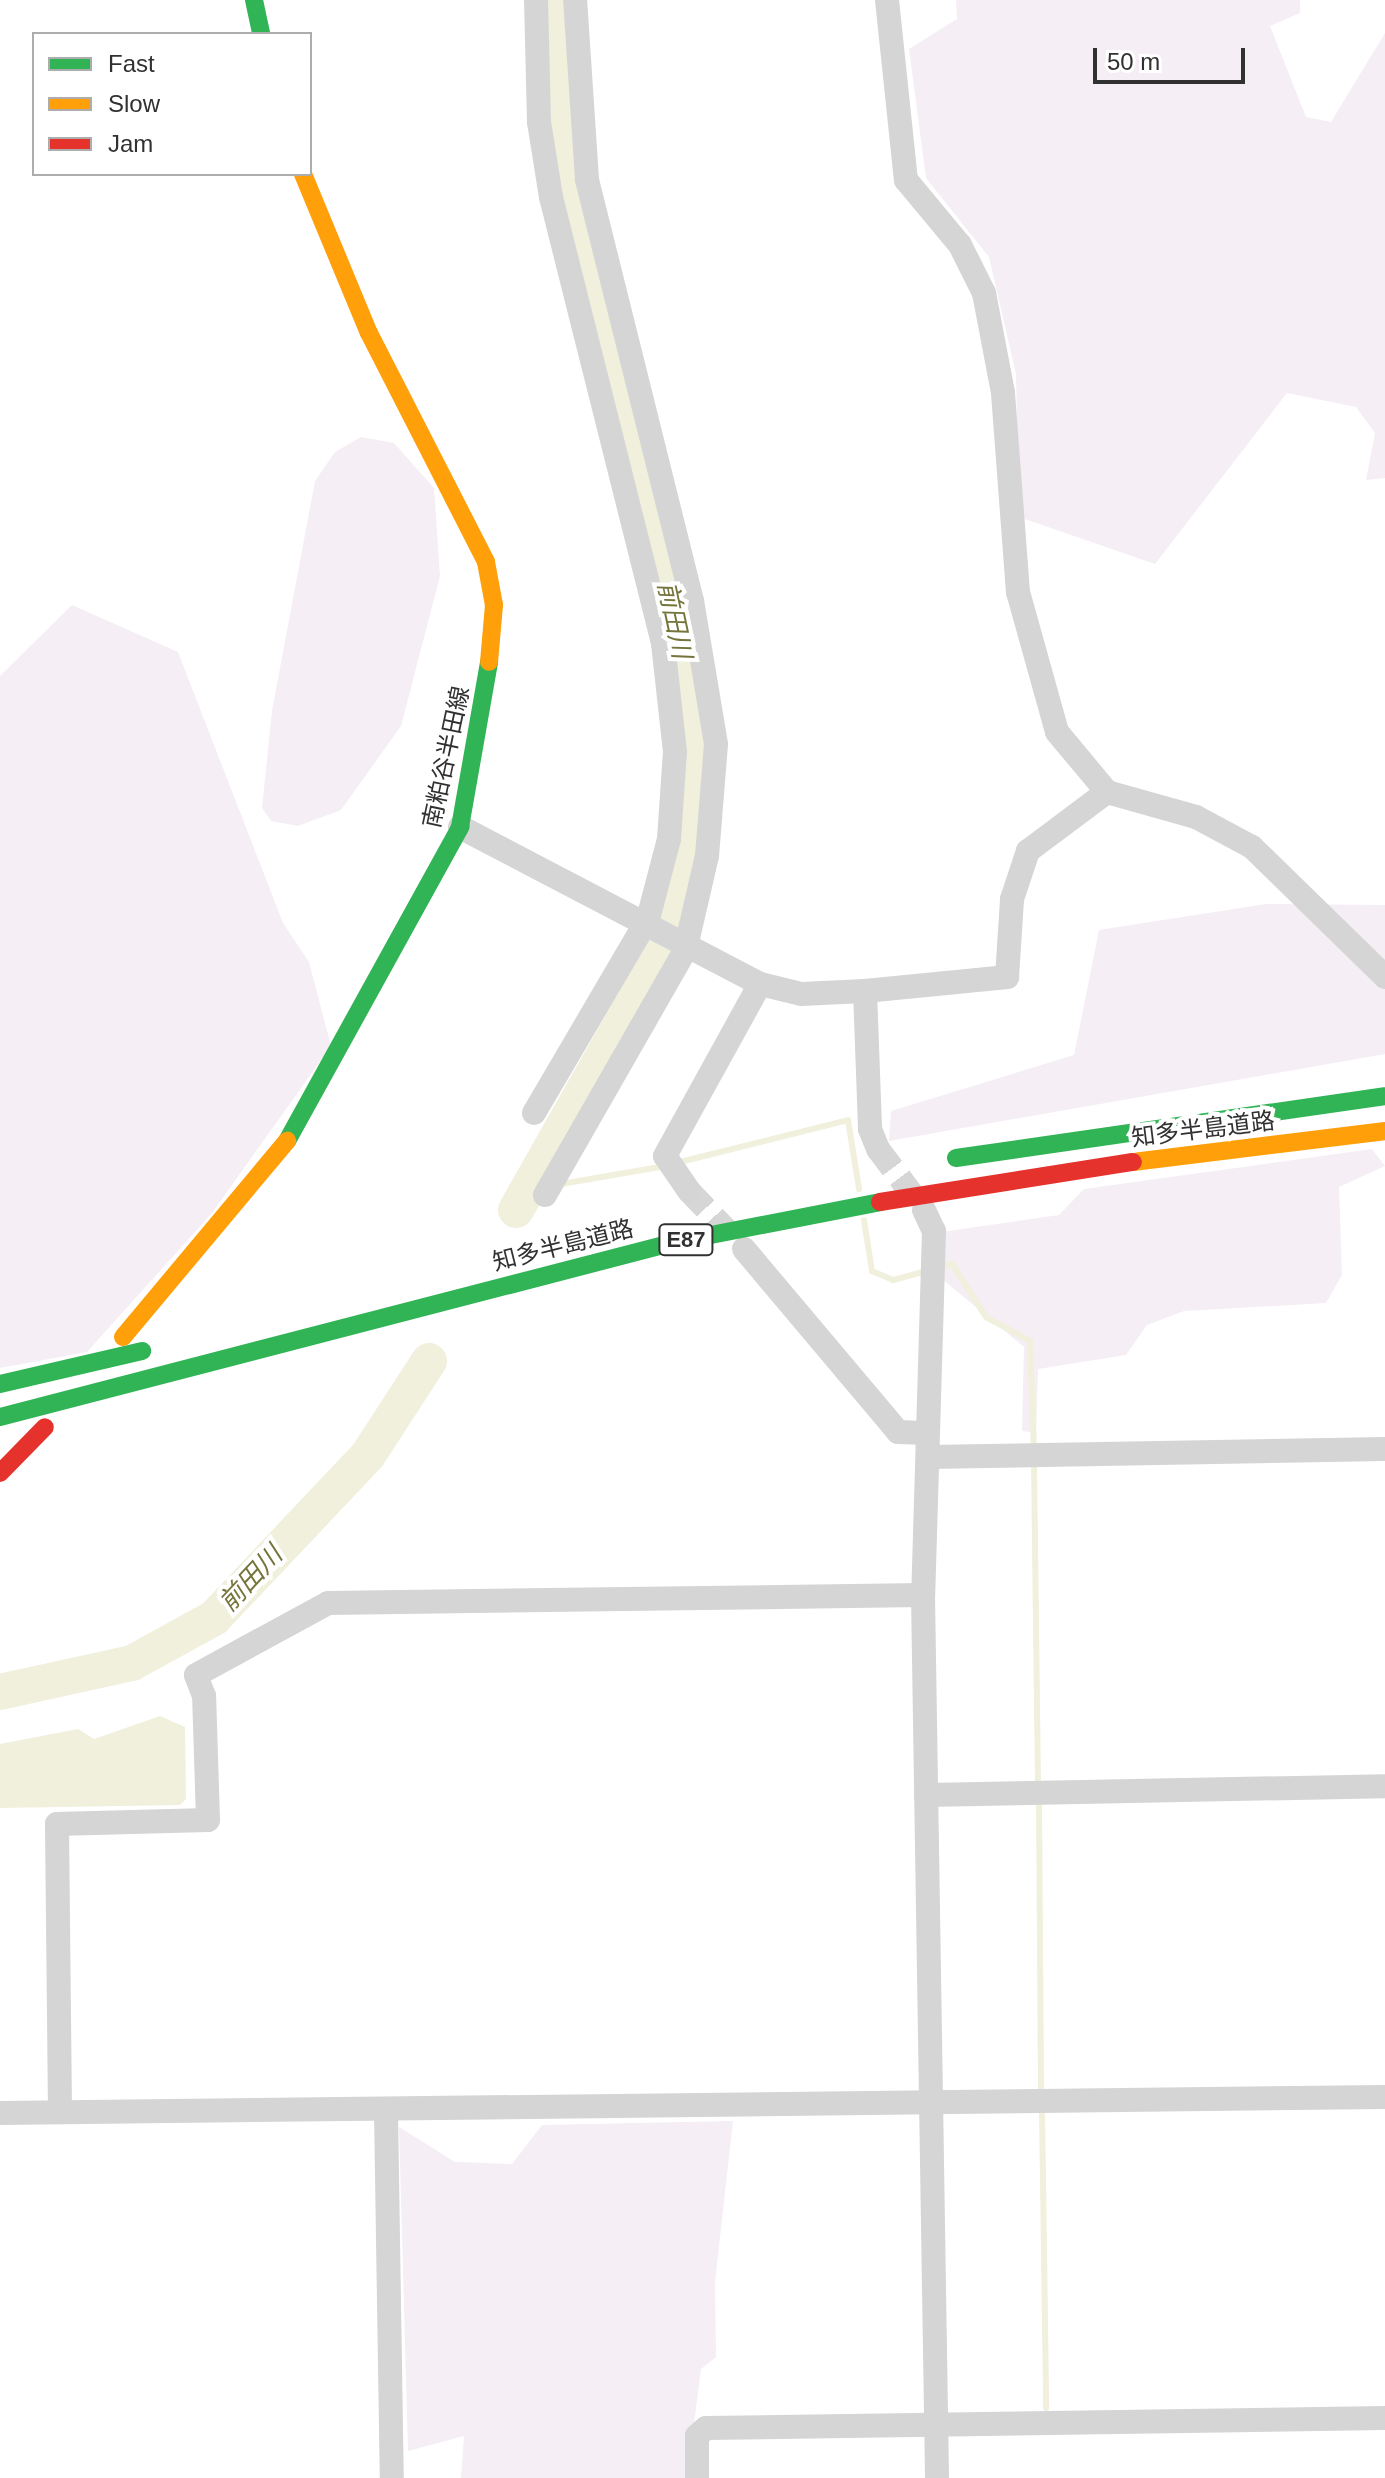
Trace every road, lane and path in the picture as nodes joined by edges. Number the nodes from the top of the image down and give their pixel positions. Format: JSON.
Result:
{"nodes":[{"id":1,"x":254,"y":0,"type":"edge"},
{"id":2,"x":536,"y":0,"type":"edge"},
{"id":3,"x":575,"y":0,"type":"edge"},
{"id":4,"x":887,"y":0,"type":"edge"},
{"id":5,"x":261,"y":32,"type":"edge"},
{"id":6,"x":304,"y":176,"type":"edge"},
{"id":7,"x":1107,"y":792,"type":"junction"},
{"id":8,"x":460,"y":827,"type":"junction"},
{"id":9,"x":648,"y":919,"type":"junction"},
{"id":10,"x":687,"y":941,"type":"junction"},
{"id":11,"x":1385,"y":977,"type":"edge"},
{"id":12,"x":760,"y":984,"type":"junction"},
{"id":13,"x":865,"y":991,"type":"junction"},
{"id":14,"x":1385,"y":1096,"type":"edge"},
{"id":15,"x":534,"y":1113,"type":"dead end"},
{"id":16,"x":1385,"y":1131,"type":"edge"},
{"id":17,"x":878,"y":1149,"type":"tunnel mouth"},
{"id":18,"x":928,"y":1164,"type":"dead end"},
{"id":19,"x":689,"y":1191,"type":"tunnel mouth"},
{"id":20,"x":545,"y":1195,"type":"dead end"},
{"id":21,"x":924,"y":1210,"type":"tunnel mouth"},
{"id":22,"x":744,"y":1249,"type":"tunnel mouth"},
{"id":23,"x":123,"y":1337,"type":"dead end"},
{"id":24,"x":164,"y":1345,"type":"dead end"},
{"id":25,"x":0,"y":1384,"type":"edge"},
{"id":26,"x":0,"y":1417,"type":"edge"},
{"id":27,"x":45,"y":1427,"type":"dead end"},
{"id":28,"x":927,"y":1445,"type":"junction"},
{"id":29,"x":1385,"y":1449,"type":"edge"},
{"id":30,"x":0,"y":1473,"type":"edge"},
{"id":31,"x":923,"y":1595,"type":"junction"},
{"id":32,"x":1385,"y":1786,"type":"edge"},
{"id":33,"x":926,"y":1795,"type":"junction"},
{"id":34,"x":1385,"y":2097,"type":"edge"},
{"id":35,"x":929,"y":2104,"type":"junction"},
{"id":36,"x":386,"y":2111,"type":"junction"},
{"id":37,"x":60,"y":2112,"type":"junction"},
{"id":38,"x":0,"y":2113,"type":"edge"},
{"id":39,"x":1385,"y":2418,"type":"edge"},
{"id":40,"x":935,"y":2426,"type":"junction"},
{"id":41,"x":392,"y":2478,"type":"edge"},
{"id":42,"x":697,"y":2478,"type":"edge"},
{"id":43,"x":937,"y":2478,"type":"edge"}],
"edges":[{"from":1,"to":5,"type":"main road"},
{"from":2,"to":9,"type":"street"},
{"from":3,"to":10,"type":"street"},
{"from":4,"to":7,"type":"street"},
{"from":6,"to":8,"type":"main road","name":"南粕谷半田線"},
{"from":7,"to":11,"type":"street"},
{"from":7,"to":13,"type":"street"},
{"from":8,"to":9,"type":"street"},
{"from":8,"to":23,"type":"main road","name":"南粕谷半田線"},
{"from":9,"to":10,"type":"street"},
{"from":9,"to":15,"type":"street"},
{"from":10,"to":12,"type":"street"},
{"from":10,"to":20,"type":"street"},
{"from":12,"to":13,"type":"street"},
{"from":12,"to":19,"type":"street"},
{"from":13,"to":17,"type":"street"},
{"from":14,"to":18,"type":"main road","name":"知多半島道路"},
{"from":16,"to":26,"type":"main road","name":"知多半島道路","number":"E87"},
{"from":21,"to":28,"type":"street"},
{"from":22,"to":28,"type":"street"},
{"from":24,"to":25,"type":"main road"},
{"from":27,"to":30,"type":"main road"},
{"from":28,"to":29,"type":"street"},
{"from":28,"to":31,"type":"street"},
{"from":31,"to":33,"type":"street"},
{"from":31,"to":37,"type":"street"},
{"from":32,"to":33,"type":"street"},
{"from":33,"to":35,"type":"street"},
{"from":34,"to":35,"type":"street"},
{"from":35,"to":36,"type":"street"},
{"from":35,"to":40,"type":"street"},
{"from":36,"to":37,"type":"street"},
{"from":36,"to":41,"type":"street"},
{"from":37,"to":38,"type":"street"},
{"from":39,"to":40,"type":"street"},
{"from":40,"to":42,"type":"street"},
{"from":40,"to":43,"type":"street"}]}
